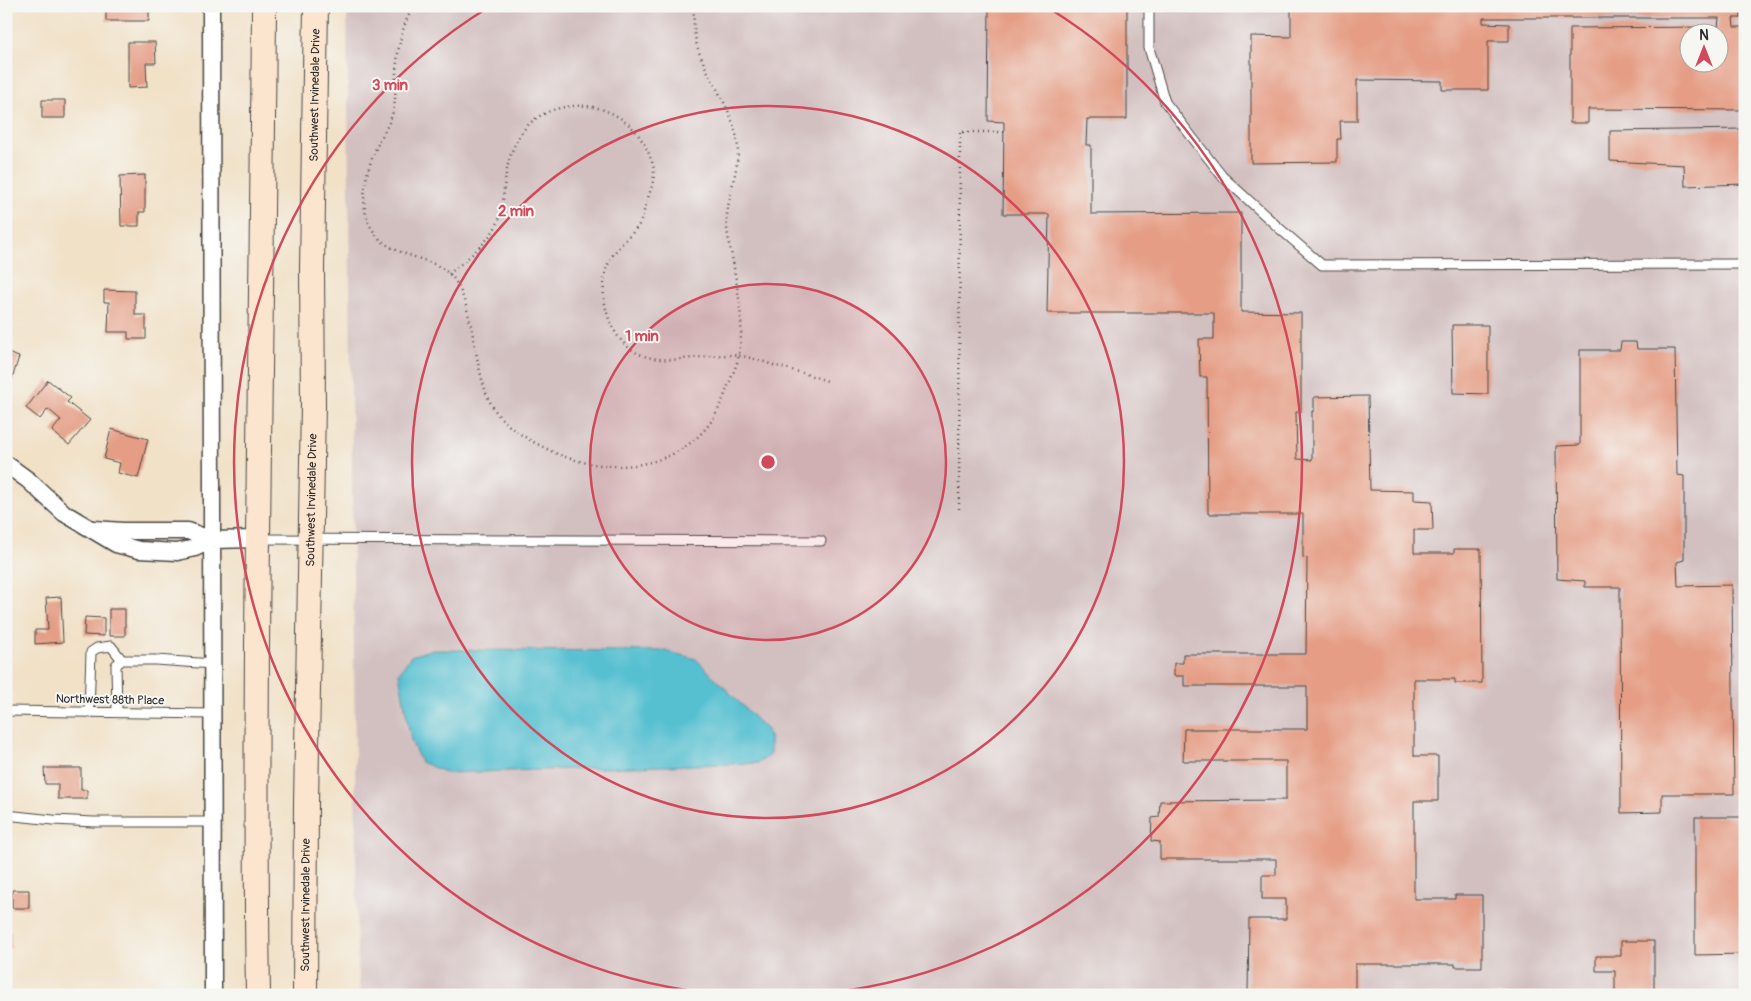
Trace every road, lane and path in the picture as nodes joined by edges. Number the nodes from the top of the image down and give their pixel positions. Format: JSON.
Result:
{"nodes":[{"id":1,"x":211,"y":6,"type":"edge"},
{"id":2,"x":264,"y":6,"type":"edge"},
{"id":3,"x":316,"y":6,"type":"edge"},
{"id":4,"x":414,"y":6,"type":"edge"},
{"id":5,"x":694,"y":6,"type":"edge"},
{"id":6,"x":1149,"y":6,"type":"edge"},
{"id":7,"x":1004,"y":132,"type":"dead end"},
{"id":8,"x":1745,"y":264,"type":"edge"},
{"id":9,"x":450,"y":274,"type":"junction"},
{"id":10,"x":739,"y":356,"type":"junction"},
{"id":11,"x":827,"y":381,"type":"dead end"},
{"id":12,"x":6,"y":464,"type":"edge"},
{"id":13,"x":959,"y":509,"type":"dead end"},
{"id":14,"x":257,"y":539,"type":"junction"},
{"id":15,"x":212,"y":540,"type":"junction"},
{"id":16,"x":311,"y":540,"type":"junction"},
{"id":17,"x":821,"y":541,"type":"dead end"},
{"id":18,"x":122,"y":660,"type":"junction"},
{"id":19,"x":213,"y":664,"type":"junction"},
{"id":20,"x":6,"y":711,"type":"edge"},
{"id":21,"x":89,"y":712,"type":"junction"},
{"id":22,"x":117,"y":712,"type":"junction"},
{"id":23,"x":212,"y":714,"type":"junction"},
{"id":24,"x":6,"y":815,"type":"edge"},
{"id":25,"x":213,"y":822,"type":"junction"},
{"id":26,"x":213,"y":995,"type":"edge"},
{"id":27,"x":258,"y":995,"type":"edge"},
{"id":28,"x":305,"y":995,"type":"edge"}],
"edges":[{"from":1,"to":15,"type":"street"},
{"from":2,"to":14,"type":"main road"},
{"from":3,"to":16,"type":"main road","name":"Southwest Irvinedale Drive"},
{"from":4,"to":9,"type":"path"},
{"from":5,"to":10,"type":"path"},
{"from":6,"to":8,"type":"lane"},
{"from":7,"to":13,"type":"path"},
{"from":9,"to":10,"type":"path"},
{"from":9,"to":10,"type":"path"},
{"from":10,"to":11,"type":"path"},
{"from":12,"to":15,"type":"street"},
{"from":14,"to":15,"type":"street"},
{"from":14,"to":16,"type":"lane"},
{"from":14,"to":27,"type":"main road"},
{"from":15,"to":19,"type":"street"},
{"from":16,"to":17,"type":"lane"},
{"from":16,"to":28,"type":"main road","name":"Southwest Irvinedale Drive"},
{"from":18,"to":19,"type":"lane"},
{"from":18,"to":21,"type":"lane"},
{"from":18,"to":22,"type":"lane"},
{"from":19,"to":23,"type":"street"},
{"from":20,"to":21,"type":"lane","name":"Northwest 88th Place"},
{"from":21,"to":22,"type":"lane","name":"Northwest 88th Place"},
{"from":22,"to":23,"type":"lane","name":"Northwest 88th Place"},
{"from":23,"to":25,"type":"street"},
{"from":24,"to":25,"type":"lane"},
{"from":25,"to":26,"type":"street"}]}
